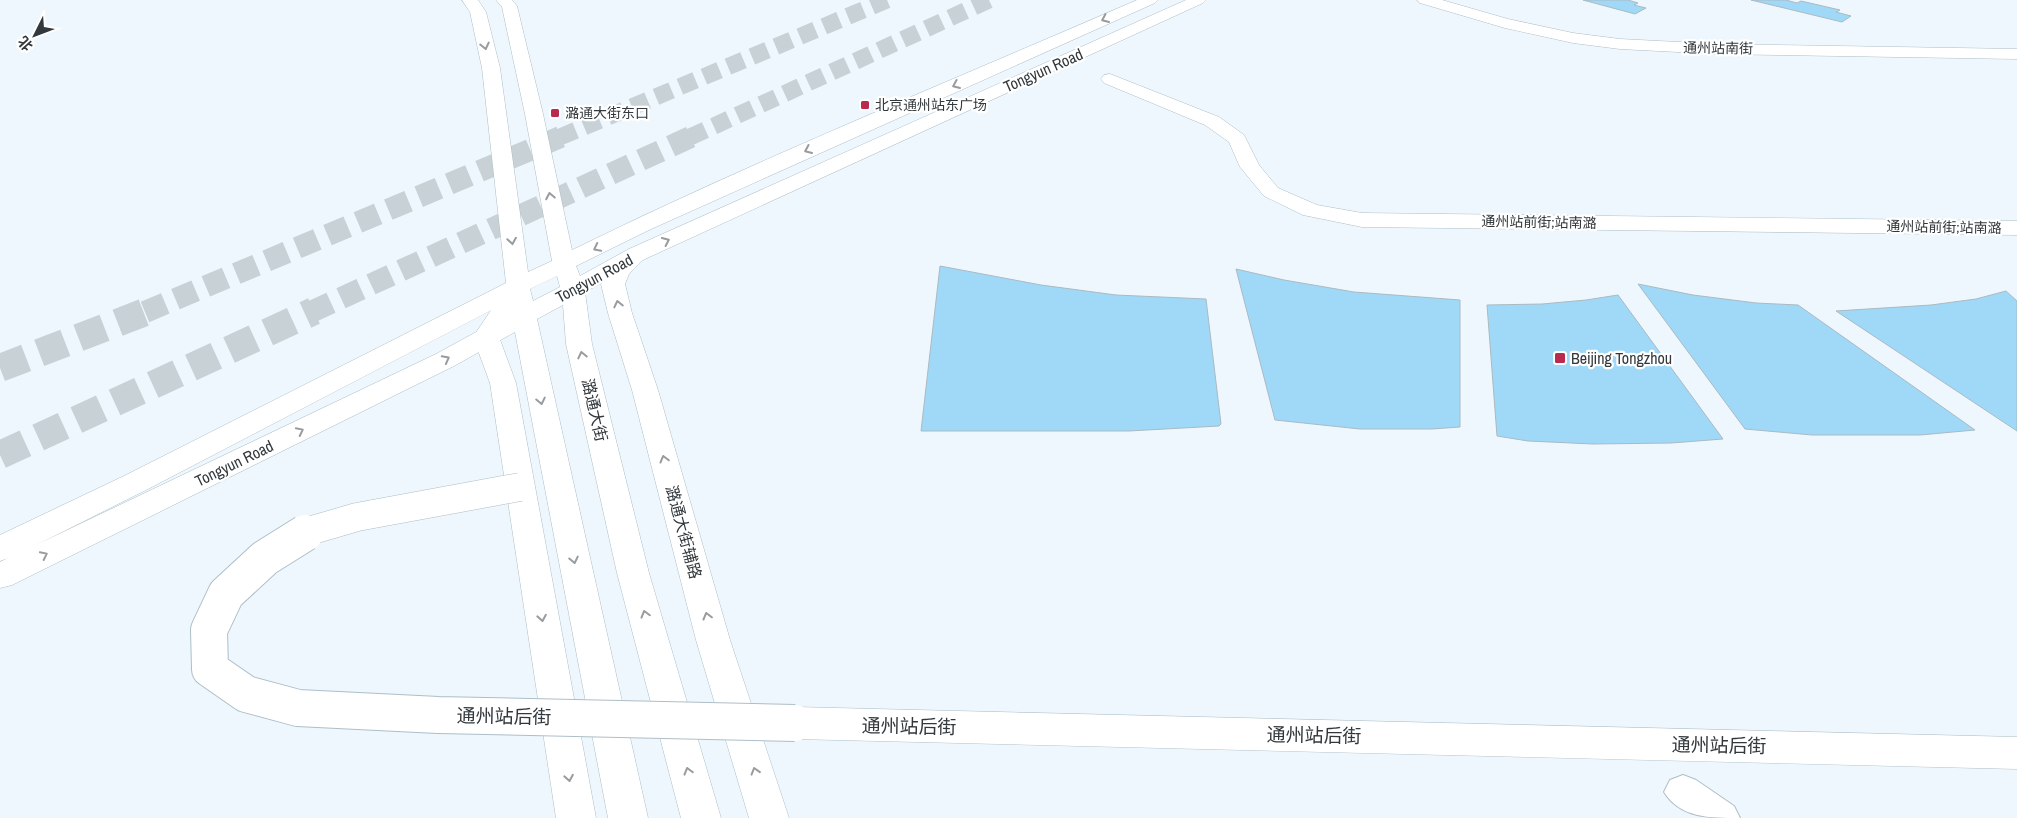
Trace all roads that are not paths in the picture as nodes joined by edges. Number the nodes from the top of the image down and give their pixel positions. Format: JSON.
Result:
{"nodes":[{"id":1,"x":470,"y":0,"type":"edge"},
{"id":2,"x":504,"y":0,"type":"edge"},
{"id":3,"x":1150,"y":0,"type":"edge"},
{"id":4,"x":1198,"y":0,"type":"edge"},
{"id":5,"x":1424,"y":0,"type":"edge"},
{"id":6,"x":1445,"y":0,"type":"edge"},
{"id":7,"x":2017,"y":46,"type":"edge"},
{"id":8,"x":2017,"y":54,"type":"edge"},
{"id":9,"x":1110,"y":79,"type":"dead end"},
{"id":10,"x":2017,"y":228,"type":"edge"},
{"id":11,"x":637,"y":254,"type":"junction"},
{"id":12,"x":569,"y":277,"type":"junction"},
{"id":13,"x":521,"y":301,"type":"junction"},
{"id":14,"x":486,"y":337,"type":"junction"},
{"id":15,"x":520,"y":487,"type":"junction"},
{"id":16,"x":0,"y":549,"type":"edge"},
{"id":17,"x":0,"y":576,"type":"edge"},
{"id":18,"x":2017,"y":753,"type":"edge"},
{"id":19,"x":1683,"y":792,"type":"dead end"},
{"id":20,"x":576,"y":818,"type":"edge"},
{"id":21,"x":628,"y":818,"type":"edge"},
{"id":22,"x":701,"y":818,"type":"edge"},
{"id":23,"x":769,"y":818,"type":"edge"},
{"id":24,"x":1721,"y":818,"type":"edge"}],
"edges":[{"from":1,"to":13,"type":"main road","one_way":true},
{"from":12,"to":2,"type":"main road","name":"潞通大街","one_way":true},
{"from":3,"to":12,"type":"main road","name":"Tongyun Road","one_way":true},
{"from":11,"to":4,"type":"main road","name":"Tongyun Road","one_way":true},
{"from":5,"to":8,"type":"main road","name":"通州站南街"},
{"from":6,"to":7,"type":"main road","name":"通州站南街"},
{"from":9,"to":10,"type":"main road","name":"通州站前街;站南潞"},
{"from":11,"to":12,"type":"main road","name":"Tongyun Road"},
{"from":23,"to":11,"type":"main road","name":"潞通大街辅路","one_way":true},
{"from":12,"to":13,"type":"main road","name":"Tongyun Road"},
{"from":22,"to":12,"type":"main road","name":"潞通大街","one_way":true},
{"from":13,"to":14,"type":"main road"},
{"from":13,"to":16,"type":"main road","name":"Tongyun Road"},
{"from":13,"to":21,"type":"main road","one_way":true},
{"from":14,"to":15,"type":"main road"},
{"from":17,"to":14,"type":"main road","name":"Tongyun Road","one_way":true},
{"from":15,"to":18,"type":"main road","name":"通州站后街","bridge":true},
{"from":15,"to":20,"type":"main road","one_way":true},
{"from":19,"to":24,"type":"street"}]}
